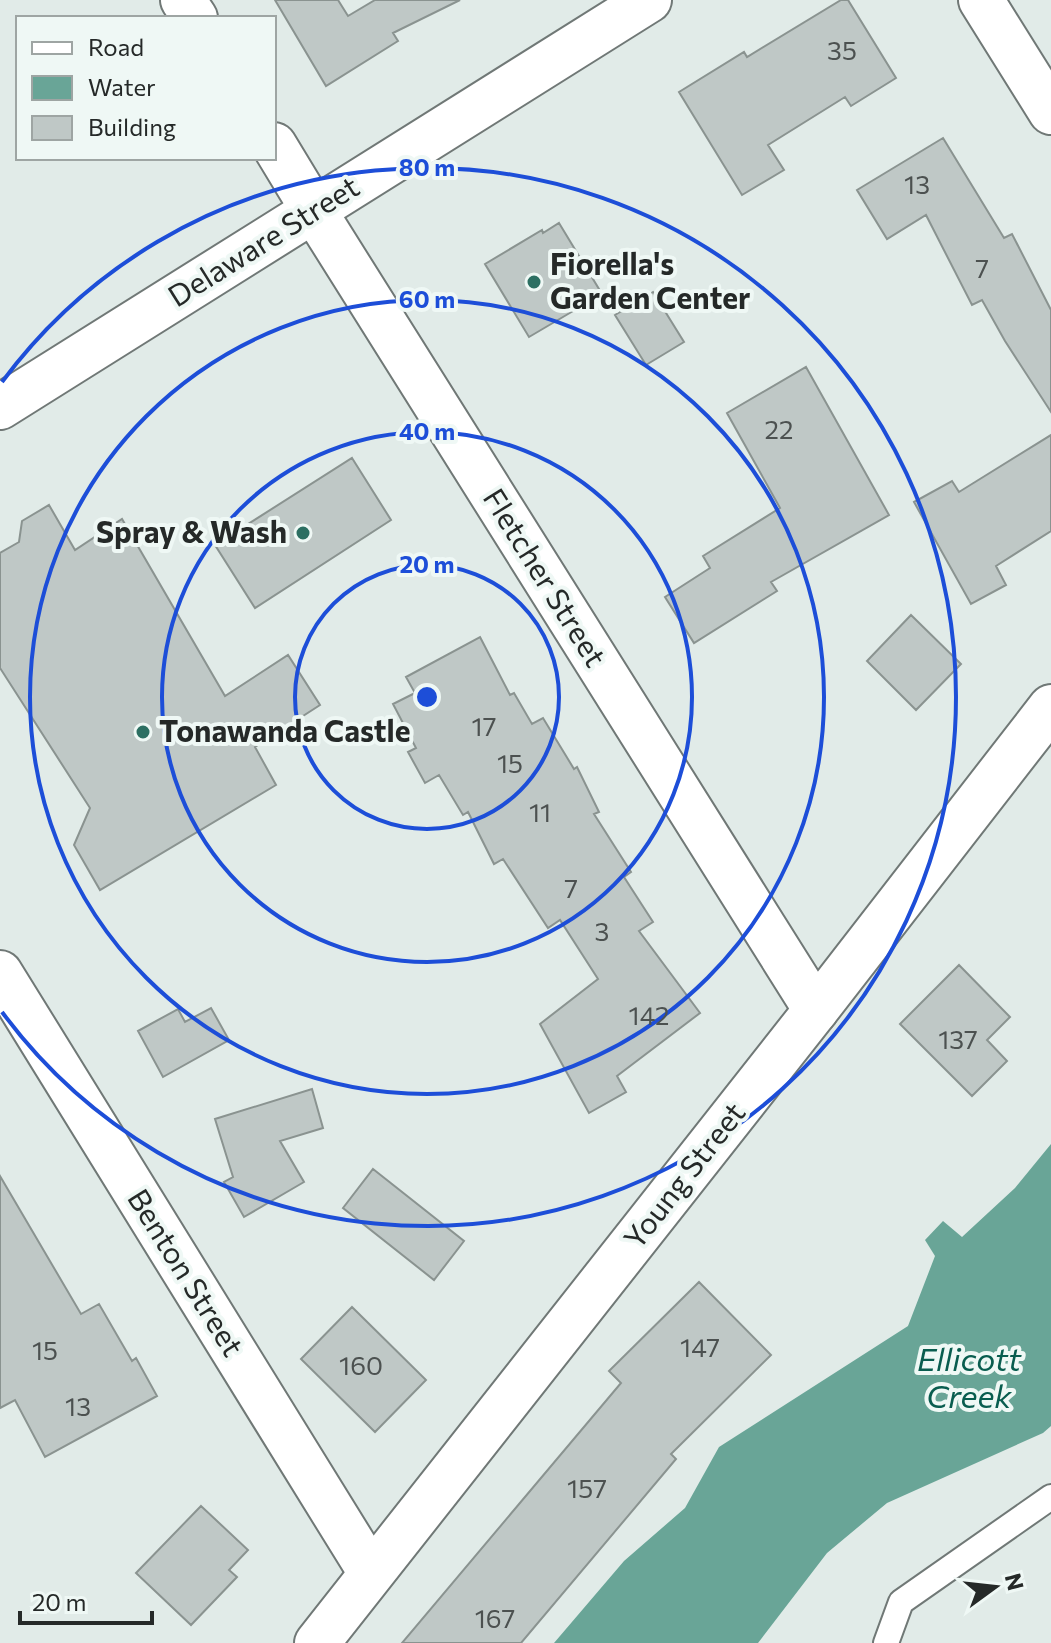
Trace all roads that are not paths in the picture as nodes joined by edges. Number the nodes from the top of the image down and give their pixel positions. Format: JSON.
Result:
{"nodes":[{"id":1,"x":649,"y":0,"type":"edge"},
{"id":2,"x":981,"y":0,"type":"edge"},
{"id":3,"x":1051,"y":112,"type":"edge"},
{"id":4,"x":276,"y":148,"type":"edge"},
{"id":5,"x":314,"y":211,"type":"junction"},
{"id":6,"x":0,"y":407,"type":"edge"},
{"id":7,"x":1051,"y":707,"type":"edge"},
{"id":8,"x":0,"y":973,"type":"edge"},
{"id":9,"x":816,"y":1010,"type":"junction"},
{"id":10,"x":1051,"y":1497,"type":"edge"},
{"id":11,"x":371,"y":1573,"type":"junction"},
{"id":12,"x":317,"y":1643,"type":"edge"},
{"id":13,"x":886,"y":1643,"type":"edge"}],
"edges":[{"from":1,"to":5,"type":"street","name":"Delaware Street"},
{"from":2,"to":3,"type":"street"},
{"from":4,"to":5,"type":"street","name":"Fletcher Street"},
{"from":5,"to":6,"type":"street","name":"Delaware Street"},
{"from":5,"to":9,"type":"street","name":"Fletcher Street"},
{"from":7,"to":9,"type":"street","name":"Young Street"},
{"from":8,"to":11,"type":"street","name":"Benton Street"},
{"from":9,"to":11,"type":"street","name":"Young Street"},
{"from":10,"to":13,"type":"lane"},
{"from":11,"to":12,"type":"street","name":"Young Street"}]}
